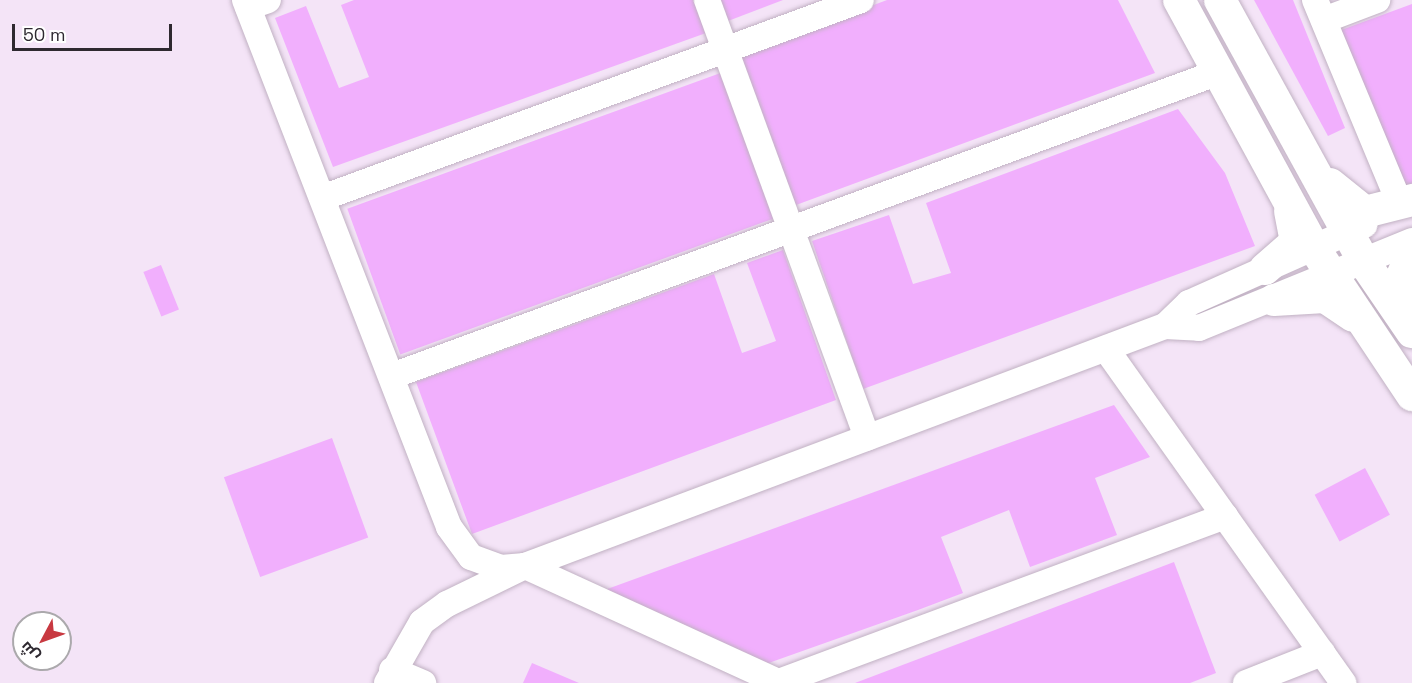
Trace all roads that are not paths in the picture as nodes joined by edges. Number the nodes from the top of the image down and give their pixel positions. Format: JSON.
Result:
{"nodes":[{"id":1,"x":706,"y":0,"type":"edge"},
{"id":2,"x":861,"y":0,"type":"edge"},
{"id":3,"x":1179,"y":0,"type":"edge"},
{"id":4,"x":1220,"y":0,"type":"edge"},
{"id":5,"x":1377,"y":0,"type":"edge"},
{"id":6,"x":253,"y":2,"type":"edge"},
{"id":7,"x":1320,"y":10,"type":"edge"},
{"id":8,"x":726,"y":51,"type":"junction"},
{"id":9,"x":1219,"y":72,"type":"junction"},
{"id":10,"x":1295,"y":136,"type":"junction"},
{"id":11,"x":1278,"y":186,"type":"junction"},
{"id":12,"x":322,"y":198,"type":"junction"},
{"id":13,"x":1408,"y":203,"type":"edge"},
{"id":14,"x":1349,"y":231,"type":"junction"},
{"id":15,"x":794,"y":232,"type":"junction"},
{"id":16,"x":1412,"y":241,"type":"edge"},
{"id":17,"x":1314,"y":249,"type":"junction"},
{"id":18,"x":1412,"y":254,"type":"edge"},
{"id":19,"x":1364,"y":262,"type":"junction"},
{"id":20,"x":1265,"y":269,"type":"junction"},
{"id":21,"x":1331,"y":276,"type":"junction"},
{"id":22,"x":1274,"y":300,"type":"junction"},
{"id":23,"x":1166,"y":326,"type":"junction"},
{"id":24,"x":1412,"y":326,"type":"edge"},
{"id":25,"x":1412,"y":332,"type":"edge"},
{"id":26,"x":1106,"y":349,"type":"junction"},
{"id":27,"x":1391,"y":364,"type":"junction"},
{"id":28,"x":392,"y":376,"type":"junction"},
{"id":29,"x":1412,"y":395,"type":"edge"},
{"id":30,"x":867,"y":438,"type":"junction"},
{"id":31,"x":1225,"y":516,"type":"junction"},
{"id":32,"x":525,"y":566,"type":"junction"},
{"id":33,"x":1322,"y":653,"type":"junction"},
{"id":34,"x":390,"y":676,"type":"edge"},
{"id":35,"x":423,"y":683,"type":"edge"},
{"id":36,"x":779,"y":683,"type":"edge"},
{"id":37,"x":1246,"y":683,"type":"edge"},
{"id":38,"x":1343,"y":683,"type":"edge"}],
"edges":[{"from":1,"to":8,"type":"street"},
{"from":2,"to":8,"type":"street"},
{"from":3,"to":9,"type":"main road"},
{"from":4,"to":10,"type":"main road"},
{"from":5,"to":7,"type":"street"},
{"from":6,"to":12,"type":"street"},
{"from":7,"to":13,"type":"street"},
{"from":8,"to":12,"type":"street"},
{"from":8,"to":15,"type":"street"},
{"from":9,"to":11,"type":"main road"},
{"from":9,"to":15,"type":"street"},
{"from":10,"to":13,"type":"main road"},
{"from":10,"to":14,"type":"main road"},
{"from":11,"to":17,"type":"main road"},
{"from":11,"to":20,"type":"main road"},
{"from":12,"to":28,"type":"street"},
{"from":13,"to":14,"type":"street"},
{"from":14,"to":17,"type":"street"},
{"from":14,"to":19,"type":"main road"},
{"from":15,"to":28,"type":"street"},
{"from":15,"to":30,"type":"street"},
{"from":16,"to":19,"type":"street"},
{"from":17,"to":20,"type":"street"},
{"from":17,"to":21,"type":"main road"},
{"from":18,"to":24,"type":"main road"},
{"from":19,"to":21,"type":"street"},
{"from":19,"to":25,"type":"main road"},
{"from":20,"to":23,"type":"street"},
{"from":21,"to":22,"type":"street"},
{"from":21,"to":27,"type":"main road"},
{"from":22,"to":23,"type":"street"},
{"from":22,"to":27,"type":"main road"},
{"from":23,"to":26,"type":"street"},
{"from":26,"to":30,"type":"street"},
{"from":26,"to":31,"type":"street"},
{"from":27,"to":29,"type":"main road"},
{"from":28,"to":32,"type":"street"},
{"from":30,"to":32,"type":"street"},
{"from":31,"to":33,"type":"street"},
{"from":31,"to":36,"type":"street"},
{"from":32,"to":34,"type":"street"},
{"from":32,"to":36,"type":"street"},
{"from":33,"to":37,"type":"street"},
{"from":33,"to":38,"type":"street"},
{"from":34,"to":35,"type":"street"}]}
